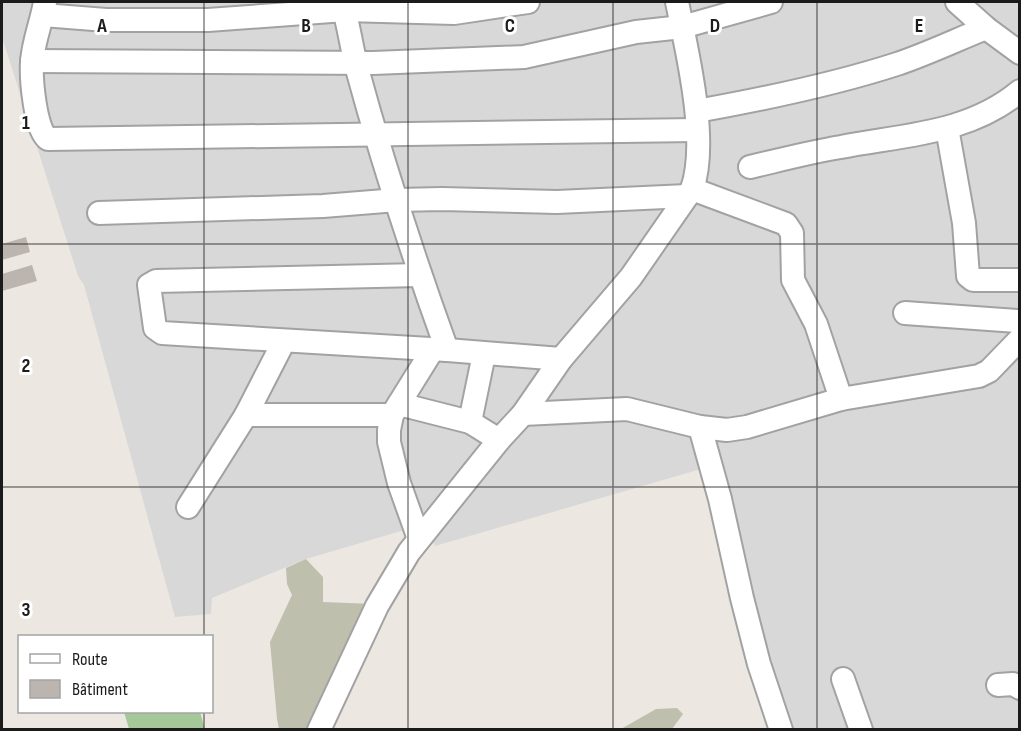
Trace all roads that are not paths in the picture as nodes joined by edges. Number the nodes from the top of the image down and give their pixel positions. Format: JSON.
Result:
{"nodes":[{"id":1,"x":528,"y":2,"type":"edge"},
{"id":2,"x":677,"y":2,"type":"edge"},
{"id":3,"x":771,"y":2,"type":"edge"},
{"id":4,"x":957,"y":2,"type":"edge"},
{"id":5,"x":344,"y":6,"type":"edge"},
{"id":6,"x":44,"y":8,"type":"edge"},
{"id":7,"x":682,"y":27,"type":"junction"},
{"id":8,"x":986,"y":28,"type":"junction"},
{"id":9,"x":1020,"y":53,"type":"edge"},
{"id":10,"x":32,"y":61,"type":"junction"},
{"id":11,"x":356,"y":63,"type":"junction"},
{"id":12,"x":1020,"y":90,"type":"edge"},
{"id":13,"x":697,"y":121,"type":"junction"},
{"id":14,"x":947,"y":128,"type":"junction"},
{"id":15,"x":377,"y":135,"type":"junction"},
{"id":16,"x":750,"y":167,"type":"dead end"},
{"id":17,"x":689,"y":193,"type":"junction"},
{"id":18,"x":397,"y":200,"type":"junction"},
{"id":19,"x":99,"y":213,"type":"dead end"},
{"id":20,"x":420,"y":275,"type":"junction"},
{"id":21,"x":1020,"y":280,"type":"edge"},
{"id":22,"x":904,"y":312,"type":"dead end"},
{"id":23,"x":1019,"y":324,"type":"edge"},
{"id":24,"x":284,"y":342,"type":"junction"},
{"id":25,"x":440,"y":350,"type":"junction"},
{"id":26,"x":484,"y":354,"type":"junction"},
{"id":27,"x":561,"y":359,"type":"junction"},
{"id":28,"x":841,"y":399,"type":"junction"},
{"id":29,"x":395,"y":409,"type":"junction"},
{"id":30,"x":523,"y":414,"type":"junction"},
{"id":31,"x":246,"y":415,"type":"junction"},
{"id":32,"x":470,"y":422,"type":"junction"},
{"id":33,"x":700,"y":427,"type":"junction"},
{"id":34,"x":499,"y":440,"type":"junction"},
{"id":35,"x":188,"y":507,"type":"dead end"},
{"id":36,"x":419,"y":539,"type":"junction"},
{"id":37,"x":843,"y":679,"type":"dead end"},
{"id":38,"x":319,"y":729,"type":"edge"},
{"id":39,"x":781,"y":729,"type":"edge"},
{"id":40,"x":861,"y":729,"type":"edge"}],
"edges":[{"from":1,"to":5,"type":"street"},
{"from":2,"to":7,"type":"street"},
{"from":3,"to":7,"type":"street"},
{"from":4,"to":8,"type":"street"},
{"from":5,"to":6,"type":"street"},
{"from":5,"to":11,"type":"street"},
{"from":6,"to":10,"type":"street"},
{"from":7,"to":11,"type":"street"},
{"from":7,"to":13,"type":"street"},
{"from":8,"to":9,"type":"street"},
{"from":8,"to":13,"type":"street"},
{"from":10,"to":11,"type":"street"},
{"from":10,"to":15,"type":"street"},
{"from":11,"to":15,"type":"street"},
{"from":12,"to":14,"type":"street"},
{"from":13,"to":15,"type":"street"},
{"from":13,"to":17,"type":"street"},
{"from":14,"to":16,"type":"street"},
{"from":14,"to":21,"type":"street"},
{"from":15,"to":18,"type":"street"},
{"from":17,"to":18,"type":"street"},
{"from":17,"to":27,"type":"street"},
{"from":17,"to":28,"type":"street"},
{"from":18,"to":19,"type":"street"},
{"from":18,"to":20,"type":"street"},
{"from":20,"to":24,"type":"street"},
{"from":20,"to":25,"type":"street"},
{"from":22,"to":23,"type":"street"},
{"from":23,"to":28,"type":"street"},
{"from":24,"to":25,"type":"street"},
{"from":24,"to":31,"type":"street"},
{"from":25,"to":26,"type":"street"},
{"from":25,"to":29,"type":"street"},
{"from":26,"to":27,"type":"street"},
{"from":26,"to":32,"type":"street"},
{"from":27,"to":30,"type":"street"},
{"from":28,"to":33,"type":"street"},
{"from":29,"to":31,"type":"street"},
{"from":29,"to":32,"type":"street"},
{"from":29,"to":36,"type":"street"},
{"from":30,"to":33,"type":"street"},
{"from":30,"to":34,"type":"street"},
{"from":31,"to":35,"type":"street"},
{"from":32,"to":34,"type":"street"},
{"from":33,"to":39,"type":"street"},
{"from":34,"to":36,"type":"street"},
{"from":36,"to":38,"type":"street"},
{"from":37,"to":40,"type":"street"}]}
